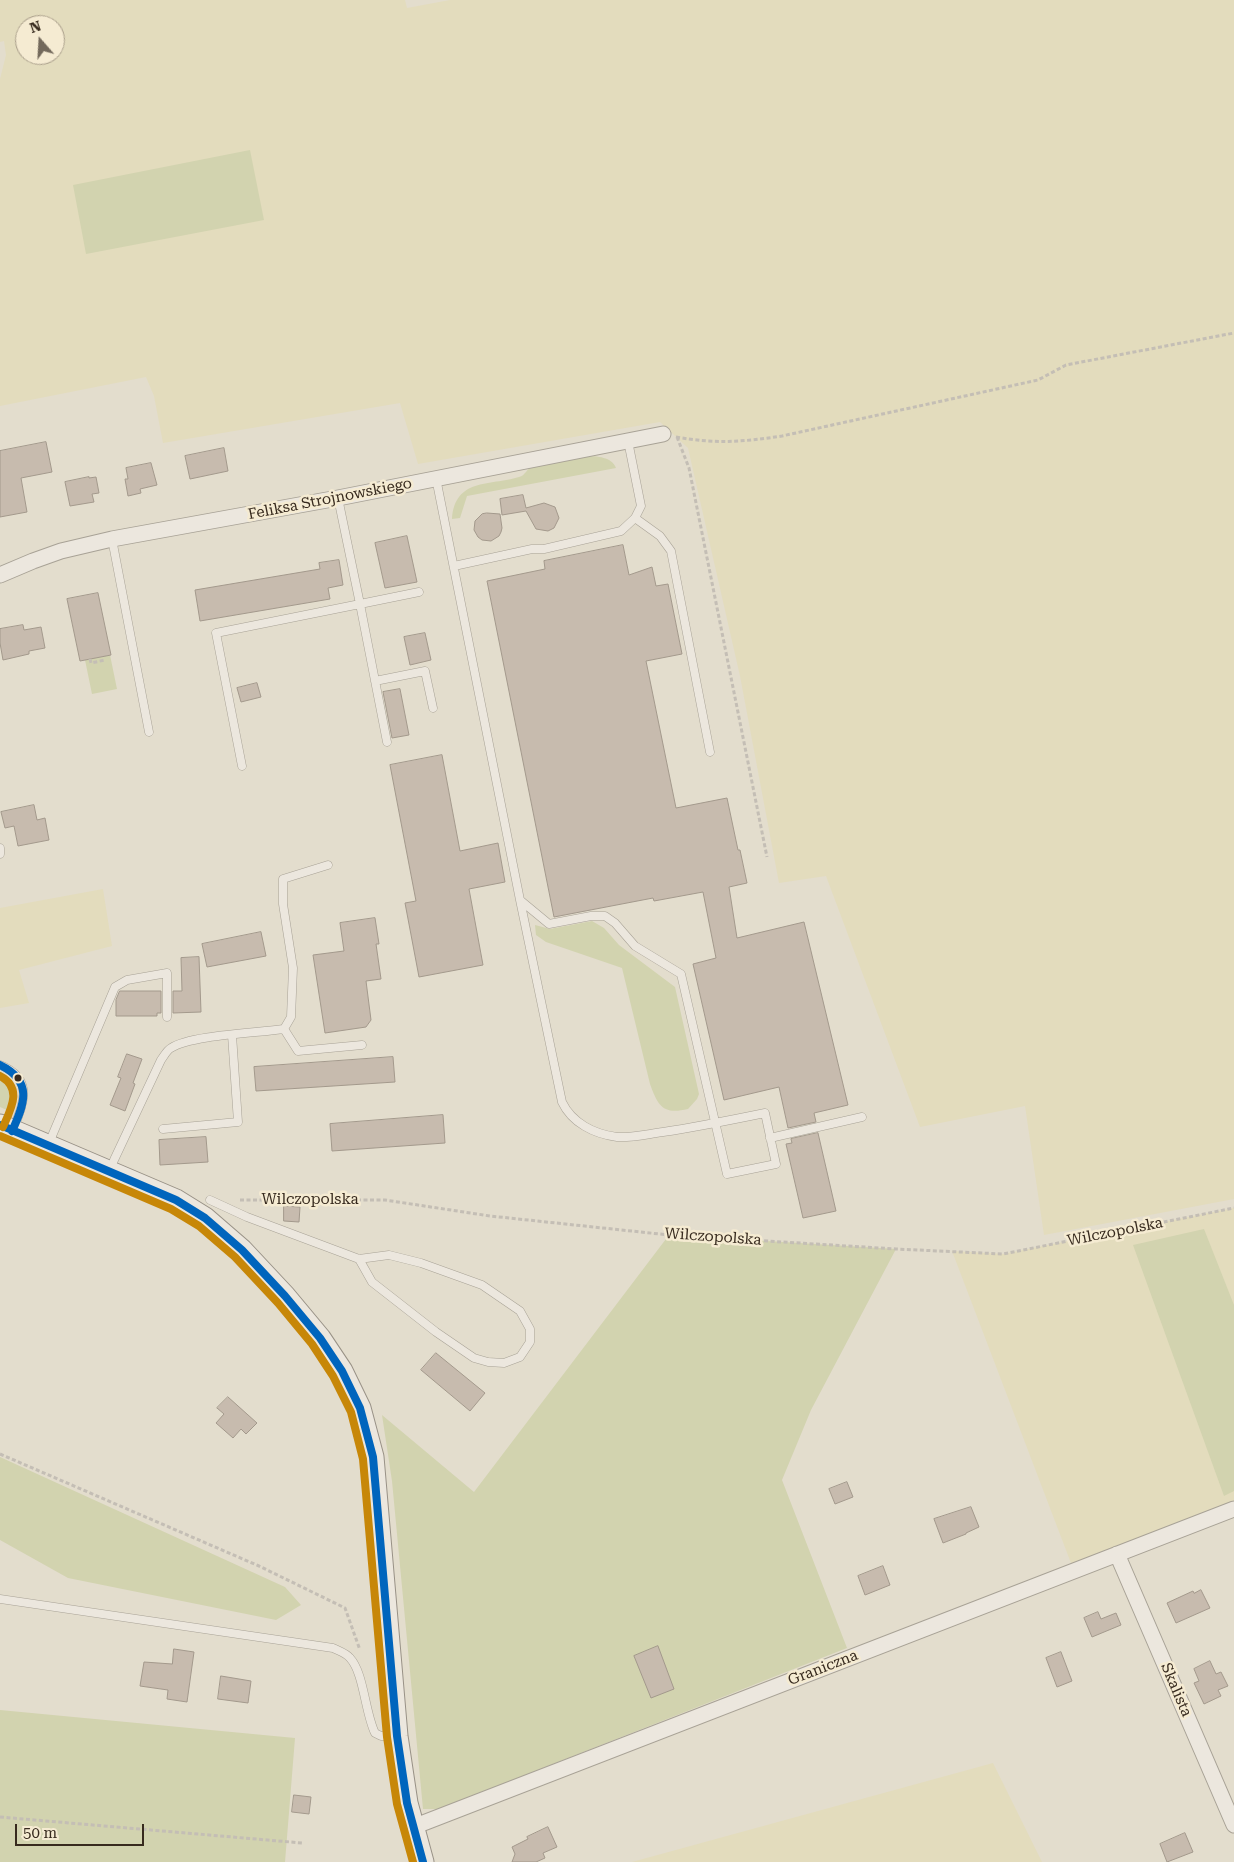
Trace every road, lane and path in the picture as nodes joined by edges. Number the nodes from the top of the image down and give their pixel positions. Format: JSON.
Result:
{"nodes":[{"id":1,"x":1234,"y":333,"type":"edge"},
{"id":2,"x":670,"y":435,"type":"junction"},
{"id":3,"x":628,"y":441,"type":"junction"},
{"id":4,"x":436,"y":478,"type":"junction"},
{"id":5,"x":338,"y":498,"type":"junction"},
{"id":6,"x":635,"y":518,"type":"junction"},
{"id":7,"x":112,"y":539,"type":"junction"},
{"id":8,"x":454,"y":566,"type":"junction"},
{"id":9,"x":0,"y":575,"type":"edge"},
{"id":10,"x":419,"y":592,"type":"dead end"},
{"id":11,"x":360,"y":604,"type":"junction"},
{"id":12,"x":90,"y":659,"type":"dead end"},
{"id":13,"x":105,"y":660,"type":"dead end"},
{"id":14,"x":375,"y":680,"type":"junction"},
{"id":15,"x":433,"y":708,"type":"dead end"},
{"id":16,"x":149,"y":732,"type":"dead end"},
{"id":17,"x":387,"y":742,"type":"dead end"},
{"id":18,"x":710,"y":752,"type":"dead end"},
{"id":19,"x":242,"y":766,"type":"dead end"},
{"id":20,"x":0,"y":848,"type":"edge"},
{"id":21,"x":0,"y":854,"type":"edge"},
{"id":22,"x":767,"y":857,"type":"dead end"},
{"id":23,"x":328,"y":865,"type":"dead end"},
{"id":24,"x":520,"y":900,"type":"junction"},
{"id":25,"x":167,"y":1017,"type":"dead end"},
{"id":26,"x":284,"y":1029,"type":"junction"},
{"id":27,"x":232,"y":1035,"type":"junction"},
{"id":28,"x":362,"y":1045,"type":"dead end"},
{"id":29,"x":0,"y":1065,"type":"edge"},
{"id":30,"x":862,"y":1117,"type":"dead end"},
{"id":31,"x":716,"y":1123,"type":"junction"},
{"id":32,"x":6,"y":1128,"type":"edge"},
{"id":33,"x":163,"y":1129,"type":"dead end"},
{"id":34,"x":770,"y":1138,"type":"junction"},
{"id":35,"x":48,"y":1145,"type":"junction"},
{"id":36,"x":110,"y":1171,"type":"junction"},
{"id":37,"x":210,"y":1200,"type":"dead end"},
{"id":38,"x":240,"y":1200,"type":"dead end"},
{"id":39,"x":1234,"y":1208,"type":"edge"},
{"id":40,"x":359,"y":1259,"type":"junction"},
{"id":41,"x":0,"y":1454,"type":"edge"},
{"id":42,"x":1234,"y":1509,"type":"edge"},
{"id":43,"x":1118,"y":1554,"type":"junction"},
{"id":44,"x":0,"y":1599,"type":"edge"},
{"id":45,"x":361,"y":1651,"type":"dead end"},
{"id":46,"x":397,"y":1736,"type":"junction"},
{"id":47,"x":0,"y":1817,"type":"edge"},
{"id":48,"x":1234,"y":1825,"type":"edge"},
{"id":49,"x":413,"y":1827,"type":"junction"},
{"id":50,"x":302,"y":1844,"type":"dead end"},
{"id":51,"x":423,"y":1862,"type":"edge"}],
"edges":[{"from":1,"to":2,"type":"path"},
{"from":2,"to":3,"type":"street","name":"Feliksa Strojnowskiego"},
{"from":2,"to":22,"type":"path"},
{"from":3,"to":4,"type":"street","name":"Feliksa Strojnowskiego"},
{"from":3,"to":6,"type":"lane"},
{"from":4,"to":5,"type":"street","name":"Feliksa Strojnowskiego"},
{"from":4,"to":8,"type":"lane"},
{"from":5,"to":7,"type":"street","name":"Feliksa Strojnowskiego"},
{"from":5,"to":11,"type":"lane"},
{"from":6,"to":8,"type":"lane"},
{"from":6,"to":18,"type":"lane"},
{"from":7,"to":9,"type":"street","name":"Feliksa Strojnowskiego"},
{"from":7,"to":16,"type":"lane"},
{"from":8,"to":24,"type":"lane"},
{"from":10,"to":11,"type":"lane"},
{"from":11,"to":14,"type":"lane"},
{"from":11,"to":19,"type":"lane"},
{"from":12,"to":13,"type":"path"},
{"from":14,"to":15,"type":"lane"},
{"from":14,"to":17,"type":"lane"},
{"from":20,"to":21,"type":"lane"},
{"from":23,"to":26,"type":"lane"},
{"from":24,"to":31,"type":"lane"},
{"from":24,"to":31,"type":"lane"},
{"from":25,"to":35,"type":"lane"},
{"from":26,"to":27,"type":"lane"},
{"from":26,"to":28,"type":"lane"},
{"from":27,"to":33,"type":"lane"},
{"from":27,"to":36,"type":"lane"},
{"from":29,"to":32,"type":"lane"},
{"from":30,"to":34,"type":"lane"},
{"from":31,"to":34,"type":"lane"},
{"from":31,"to":34,"type":"lane"},
{"from":32,"to":35,"type":"street"},
{"from":35,"to":36,"type":"street"},
{"from":36,"to":46,"type":"street"},
{"from":37,"to":40,"type":"lane"},
{"from":38,"to":39,"type":"path","name":"Wilczopolska"},
{"from":40,"to":40,"type":"lane"},
{"from":41,"to":45,"type":"path"},
{"from":42,"to":43,"type":"street","name":"Graniczna"},
{"from":43,"to":48,"type":"street","name":"Skalista"},
{"from":43,"to":49,"type":"street","name":"Graniczna"},
{"from":44,"to":46,"type":"lane"},
{"from":46,"to":49,"type":"street"},
{"from":47,"to":50,"type":"path"},
{"from":49,"to":51,"type":"street"}]}
